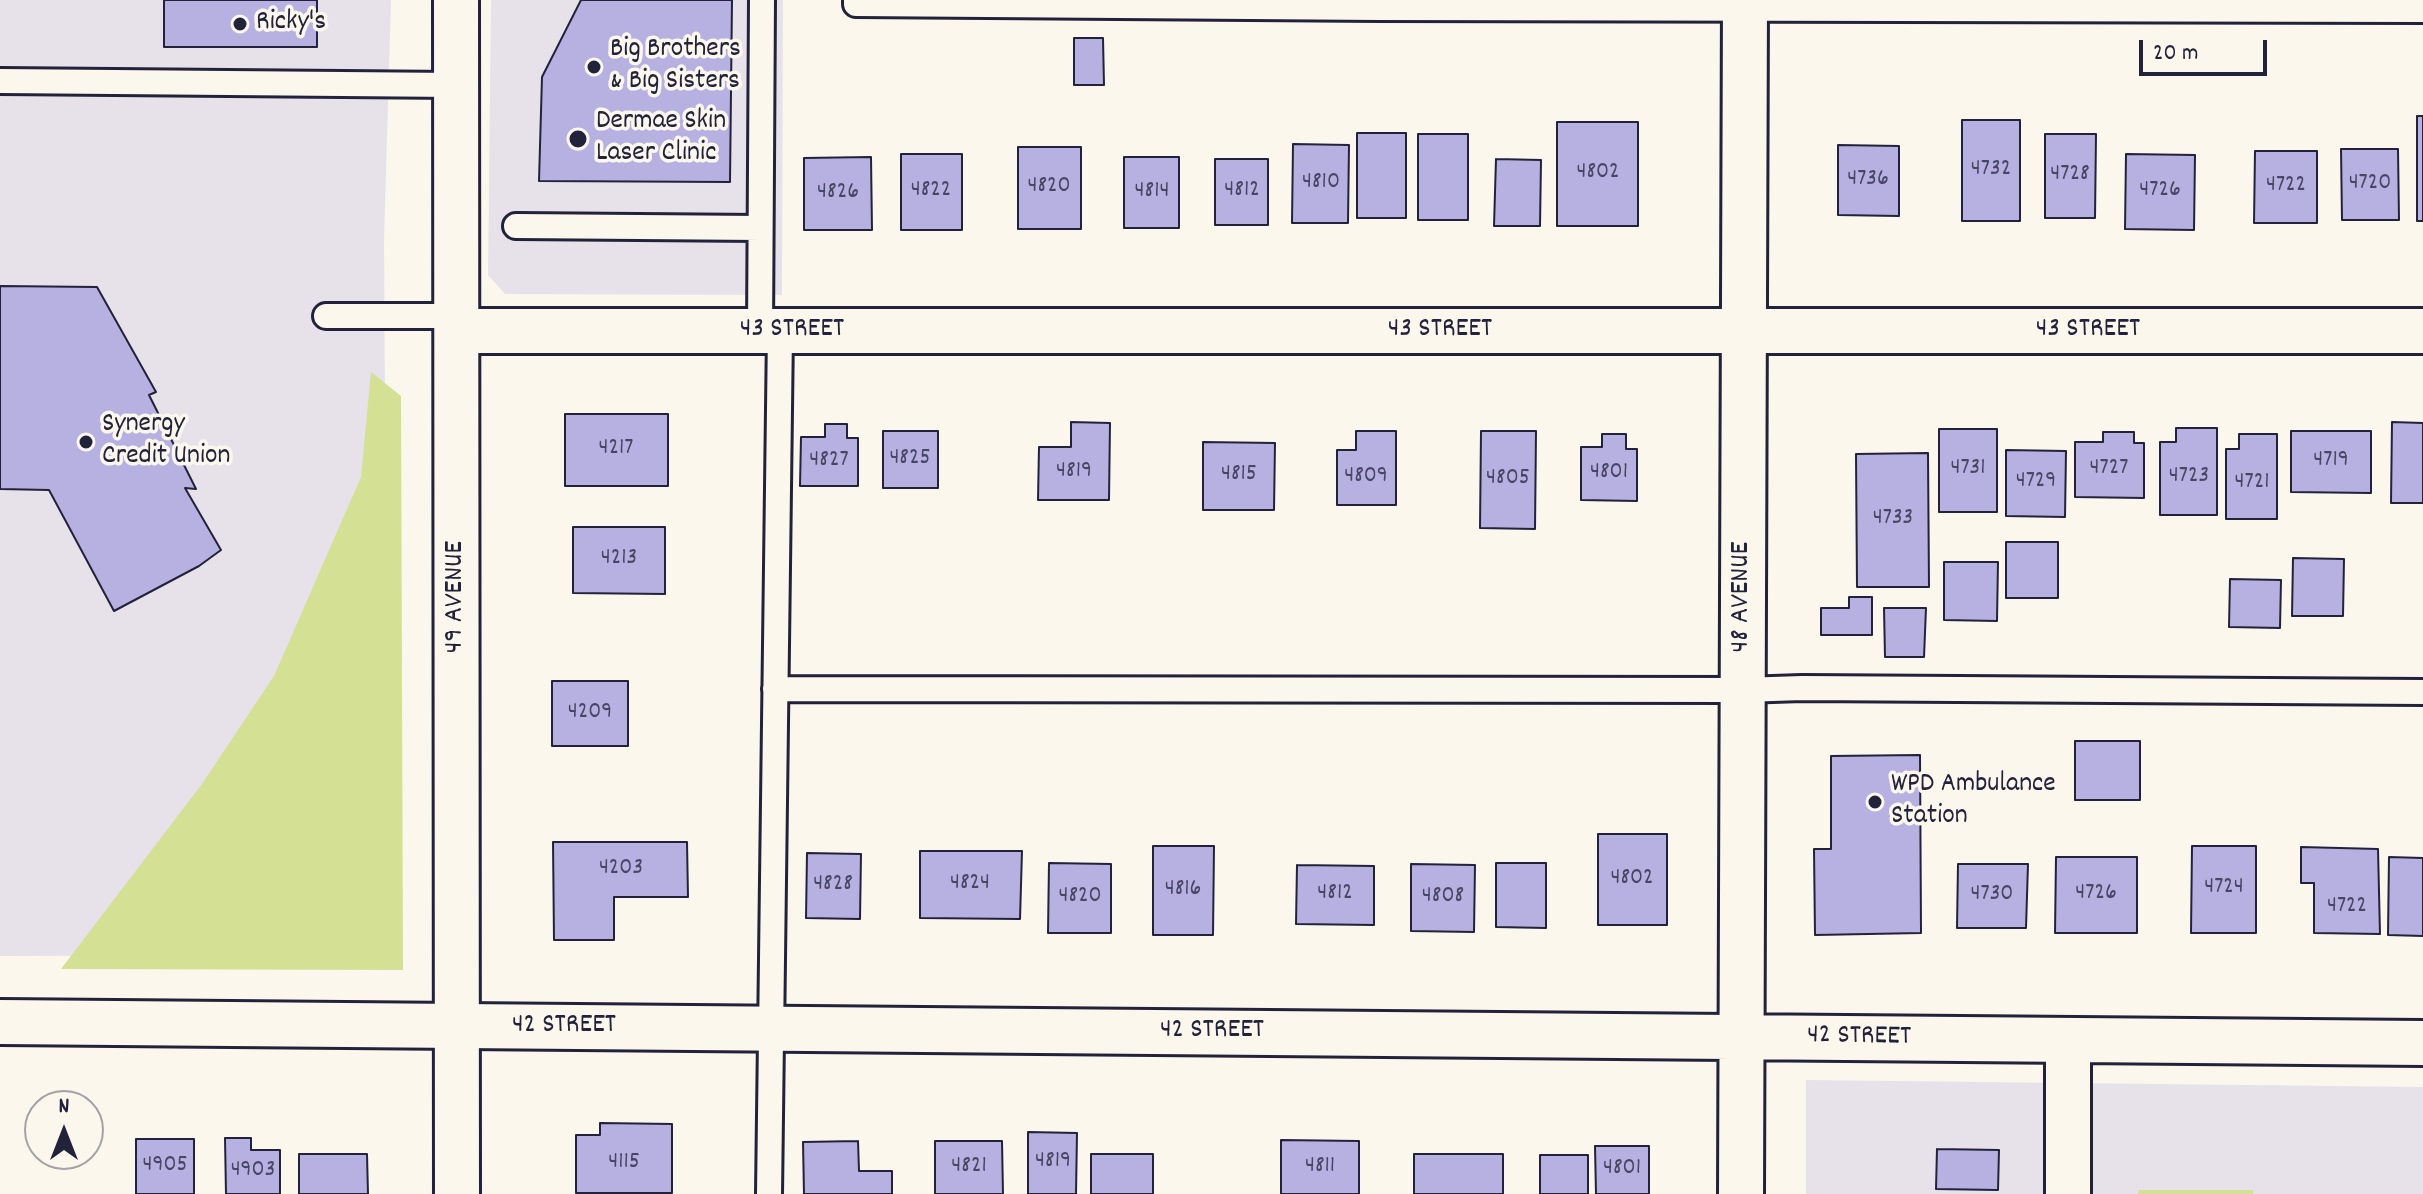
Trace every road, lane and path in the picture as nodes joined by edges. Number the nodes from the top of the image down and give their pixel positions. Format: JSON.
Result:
{"nodes":[{"id":1,"x":456,"y":0,"type":"edge"},
{"id":2,"x":762,"y":0,"type":"edge"},
{"id":3,"x":856,"y":0,"type":"edge"},
{"id":4,"x":1048,"y":3,"type":"edge"},
{"id":5,"x":1380,"y":4,"type":"edge"},
{"id":6,"x":1745,"y":5,"type":"edge"},
{"id":7,"x":2423,"y":10,"type":"edge"},
{"id":8,"x":0,"y":81,"type":"edge"},
{"id":9,"x":456,"y":85,"type":"junction"},
{"id":10,"x":516,"y":226,"type":"dead end"},
{"id":11,"x":760,"y":228,"type":"junction"},
{"id":12,"x":326,"y":316,"type":"dead end"},
{"id":13,"x":457,"y":324,"type":"junction"},
{"id":14,"x":770,"y":331,"type":"junction"},
{"id":15,"x":1744,"y":331,"type":"junction"},
{"id":16,"x":2423,"y":331,"type":"edge"},
{"id":17,"x":775,"y":689,"type":"junction"},
{"id":18,"x":1743,"y":690,"type":"junction"},
{"id":19,"x":2423,"y":692,"type":"edge"},
{"id":20,"x":0,"y":1022,"type":"edge"},
{"id":21,"x":458,"y":1026,"type":"junction"},
{"id":22,"x":771,"y":1028,"type":"junction"},
{"id":23,"x":1742,"y":1036,"type":"junction"},
{"id":24,"x":2068,"y":1041,"type":"junction"},
{"id":25,"x":2423,"y":1043,"type":"edge"},
{"id":26,"x":457,"y":1194,"type":"edge"},
{"id":27,"x":769,"y":1194,"type":"edge"},
{"id":28,"x":1741,"y":1194,"type":"edge"},
{"id":29,"x":2068,"y":1194,"type":"edge"}],
"edges":[{"from":1,"to":9,"type":"street","name":"49 AVENUE"},
{"from":2,"to":11,"type":"lane"},
{"from":3,"to":4,"type":"lane"},
{"from":4,"to":5,"type":"lane"},
{"from":5,"to":6,"type":"lane"},
{"from":6,"to":7,"type":"lane"},
{"from":6,"to":15,"type":"street","name":"48 AVENUE"},
{"from":8,"to":9,"type":"lane"},
{"from":9,"to":13,"type":"street","name":"49 AVENUE"},
{"from":10,"to":11,"type":"lane"},
{"from":11,"to":14,"type":"lane"},
{"from":12,"to":13,"type":"lane"},
{"from":13,"to":14,"type":"street","name":"43 STREET"},
{"from":13,"to":21,"type":"street","name":"49 AVENUE"},
{"from":14,"to":15,"type":"street","name":"43 STREET"},
{"from":14,"to":17,"type":"lane"},
{"from":15,"to":16,"type":"street","name":"43 STREET"},
{"from":15,"to":18,"type":"street","name":"48 AVENUE"},
{"from":17,"to":18,"type":"lane"},
{"from":17,"to":22,"type":"lane"},
{"from":18,"to":19,"type":"lane"},
{"from":18,"to":23,"type":"street","name":"48 AVENUE"},
{"from":20,"to":21,"type":"street","name":"42 STREET"},
{"from":21,"to":22,"type":"street","name":"42 STREET"},
{"from":21,"to":26,"type":"street","name":"49 AVENUE"},
{"from":22,"to":23,"type":"street","name":"42 STREET"},
{"from":22,"to":27,"type":"lane"},
{"from":23,"to":24,"type":"street","name":"42 STREET"},
{"from":23,"to":28,"type":"street","name":"48 AVENUE"},
{"from":24,"to":25,"type":"street","name":"42 STREET"},
{"from":24,"to":29,"type":"street"}]}
